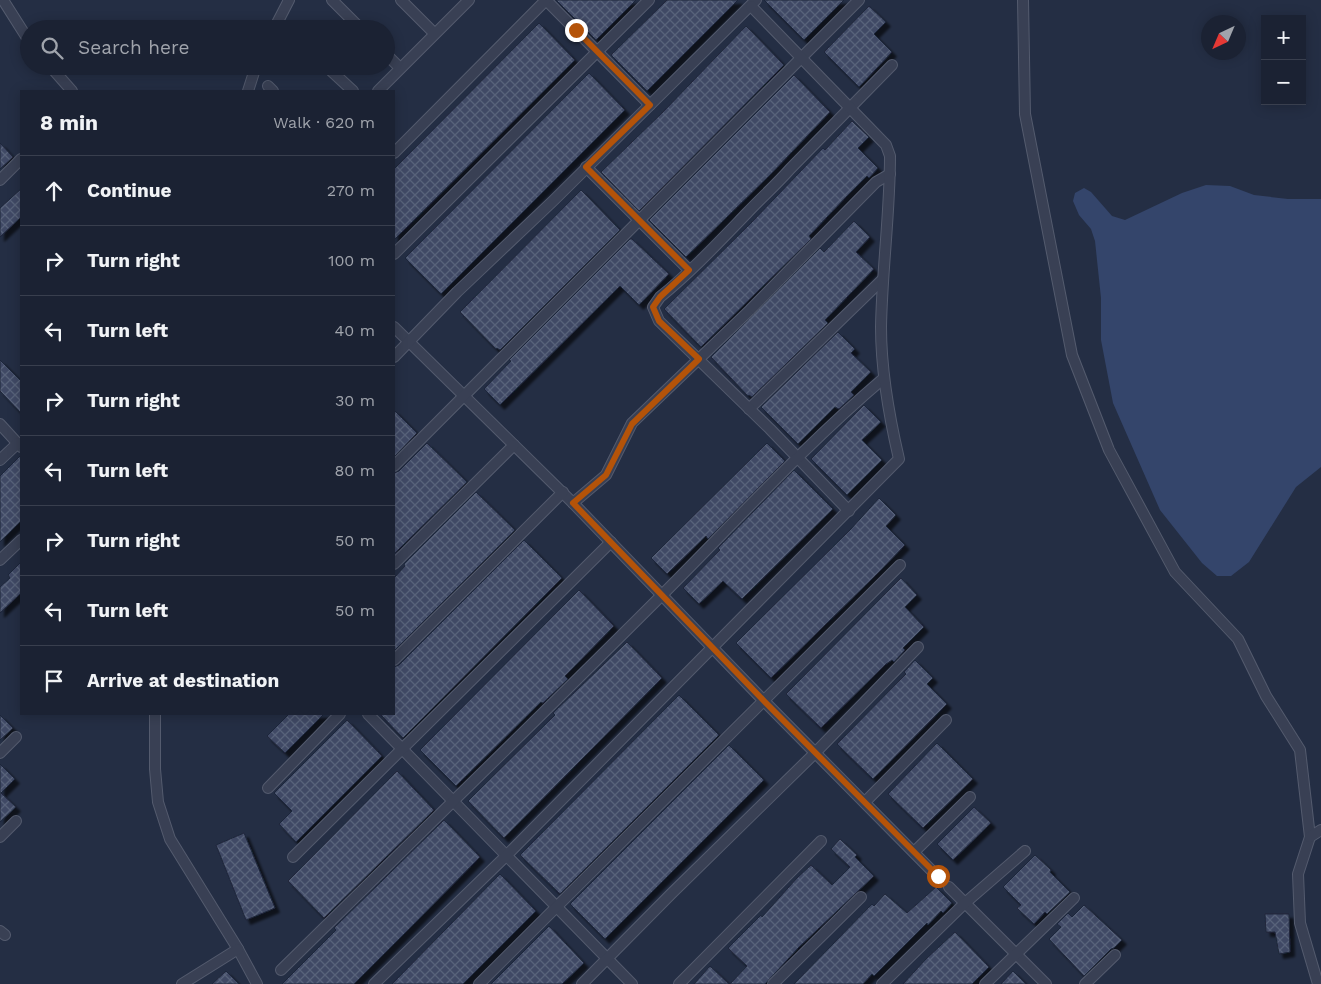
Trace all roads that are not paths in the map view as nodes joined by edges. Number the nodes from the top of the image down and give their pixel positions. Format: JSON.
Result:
{"nodes":[{"id":1,"x":4,"y":0,"type":"edge"},
{"id":2,"x":289,"y":0,"type":"edge"},
{"id":3,"x":332,"y":0,"type":"edge"},
{"id":4,"x":401,"y":0,"type":"edge"},
{"id":5,"x":469,"y":0,"type":"edge"},
{"id":6,"x":546,"y":0,"type":"edge"},
{"id":7,"x":650,"y":0,"type":"edge"},
{"id":8,"x":859,"y":0,"type":"edge"},
{"id":9,"x":1023,"y":0,"type":"edge"},
{"id":10,"x":753,"y":3,"type":"edge"},
{"id":11,"x":279,"y":20,"type":"edge"},
{"id":12,"x":352,"y":20,"type":"edge"},
{"id":13,"x":20,"y":26,"type":"edge"},
{"id":14,"x":434,"y":33,"type":"junction"},
{"id":15,"x":597,"y":52,"type":"junction"},
{"id":16,"x":801,"y":58,"type":"junction"},
{"id":17,"x":395,"y":63,"type":"edge"},
{"id":18,"x":892,"y":65,"type":"dead end"},
{"id":19,"x":400,"y":68,"type":"junction"},
{"id":20,"x":395,"y":73,"type":"edge"},
{"id":21,"x":58,"y":75,"type":"edge"},
{"id":22,"x":253,"y":75,"type":"edge"},
{"id":23,"x":336,"y":75,"type":"edge"},
{"id":24,"x":393,"y":75,"type":"edge"},
{"id":25,"x":71,"y":90,"type":"edge"},
{"id":26,"x":248,"y":90,"type":"edge"},
{"id":27,"x":352,"y":90,"type":"edge"},
{"id":28,"x":379,"y":90,"type":"edge"},
{"id":29,"x":650,"y":105,"type":"junction"},
{"id":30,"x":850,"y":108,"type":"junction"},
{"id":31,"x":395,"y":152,"type":"edge"},
{"id":32,"x":20,"y":160,"type":"edge"},
{"id":33,"x":586,"y":167,"type":"junction"},
{"id":34,"x":890,"y":174,"type":"junction"},
{"id":35,"x":0,"y":180,"type":"edge"},
{"id":36,"x":639,"y":219,"type":"junction"},
{"id":37,"x":395,"y":253,"type":"edge"},
{"id":38,"x":689,"y":270,"type":"junction"},
{"id":39,"x":884,"y":279,"type":"junction"},
{"id":40,"x":395,"y":328,"type":"edge"},
{"id":41,"x":409,"y":342,"type":"junction"},
{"id":42,"x":395,"y":356,"type":"edge"},
{"id":43,"x":699,"y":359,"type":"junction"},
{"id":44,"x":884,"y":378,"type":"junction"},
{"id":45,"x":464,"y":396,"type":"junction"},
{"id":46,"x":749,"y":408,"type":"junction"},
{"id":47,"x":0,"y":424,"type":"edge"},
{"id":48,"x":19,"y":445,"type":"edge"},
{"id":49,"x":514,"y":445,"type":"junction"},
{"id":50,"x":798,"y":457,"type":"junction"},
{"id":51,"x":0,"y":460,"type":"edge"},
{"id":52,"x":395,"y":465,"type":"edge"},
{"id":53,"x":563,"y":492,"type":"junction"},
{"id":54,"x":573,"y":503,"type":"junction"},
{"id":55,"x":849,"y":511,"type":"junction"},
{"id":56,"x":20,"y":541,"type":"edge"},
{"id":57,"x":611,"y":542,"type":"junction"},
{"id":58,"x":0,"y":560,"type":"edge"},
{"id":59,"x":395,"y":563,"type":"edge"},
{"id":60,"x":900,"y":565,"type":"dead end"},
{"id":61,"x":661,"y":595,"type":"junction"},
{"id":62,"x":918,"y":646,"type":"dead end"},
{"id":63,"x":713,"y":647,"type":"junction"},
{"id":64,"x":395,"y":659,"type":"edge"},
{"id":65,"x":764,"y":701,"type":"junction"},
{"id":66,"x":155,"y":715,"type":"edge"},
{"id":67,"x":339,"y":715,"type":"edge"},
{"id":68,"x":369,"y":715,"type":"edge"},
{"id":69,"x":946,"y":720,"type":"dead end"},
{"id":70,"x":16,"y":737,"type":"dead end"},
{"id":71,"x":402,"y":748,"type":"junction"},
{"id":72,"x":0,"y":752,"type":"edge"},
{"id":73,"x":815,"y":753,"type":"junction"},
{"id":74,"x":268,"y":788,"type":"dead end"},
{"id":75,"x":970,"y":797,"type":"dead end"},
{"id":76,"x":453,"y":800,"type":"junction"},
{"id":77,"x":865,"y":802,"type":"junction"},
{"id":78,"x":16,"y":821,"type":"dead end"},
{"id":79,"x":1321,"y":830,"type":"edge"},
{"id":80,"x":0,"y":837,"type":"edge"},
{"id":81,"x":1310,"y":837,"type":"junction"},
{"id":82,"x":821,"y":841,"type":"dead end"},
{"id":83,"x":1025,"y":851,"type":"dead end"},
{"id":84,"x":914,"y":852,"type":"junction"},
{"id":85,"x":507,"y":855,"type":"junction"},
{"id":86,"x":293,"y":857,"type":"dead end"},
{"id":87,"x":938,"y":876,"type":"dead end"},
{"id":88,"x":949,"y":887,"type":"dead end"},
{"id":89,"x":861,"y":898,"type":"dead end"},
{"id":90,"x":1074,"y":898,"type":"dead end"},
{"id":91,"x":965,"y":903,"type":"junction"},
{"id":92,"x":557,"y":906,"type":"junction"},
{"id":93,"x":238,"y":949,"type":"junction"},
{"id":94,"x":1016,"y":954,"type":"junction"},
{"id":95,"x":1115,"y":955,"type":"dead end"},
{"id":96,"x":607,"y":958,"type":"junction"},
{"id":97,"x":281,"y":970,"type":"dead end"},
{"id":98,"x":182,"y":984,"type":"edge"},
{"id":99,"x":257,"y":984,"type":"edge"},
{"id":100,"x":374,"y":984,"type":"edge"},
{"id":101,"x":479,"y":984,"type":"edge"},
{"id":102,"x":582,"y":984,"type":"edge"},
{"id":103,"x":632,"y":984,"type":"edge"},
{"id":104,"x":679,"y":984,"type":"edge"},
{"id":105,"x":773,"y":984,"type":"edge"},
{"id":106,"x":882,"y":984,"type":"edge"},
{"id":107,"x":985,"y":984,"type":"edge"},
{"id":108,"x":1046,"y":984,"type":"edge"},
{"id":109,"x":1085,"y":984,"type":"edge"},
{"id":110,"x":1318,"y":984,"type":"edge"}],
"edges":[{"from":1,"to":13,"type":"street"},
{"from":2,"to":11,"type":"street"},
{"from":3,"to":12,"type":"street"},
{"from":4,"to":14,"type":"street"},
{"from":5,"to":14,"type":"street"},
{"from":6,"to":15,"type":"street"},
{"from":6,"to":31,"type":"street"},
{"from":7,"to":15,"type":"street"},
{"from":8,"to":16,"type":"street"},
{"from":9,"to":81,"type":"street"},
{"from":10,"to":16,"type":"street"},
{"from":10,"to":29,"type":"street"},
{"from":14,"to":19,"type":"street"},
{"from":15,"to":29,"type":"street"},
{"from":15,"to":37,"type":"street"},
{"from":16,"to":30,"type":"street"},
{"from":16,"to":36,"type":"street"},
{"from":17,"to":19,"type":"street"},
{"from":18,"to":30,"type":"street"},
{"from":19,"to":20,"type":"street"},
{"from":21,"to":25,"type":"street"},
{"from":22,"to":26,"type":"street"},
{"from":23,"to":27,"type":"street"},
{"from":24,"to":28,"type":"street"},
{"from":29,"to":33,"type":"street"},
{"from":30,"to":34,"type":"street"},
{"from":30,"to":38,"type":"street"},
{"from":32,"to":35,"type":"street"},
{"from":33,"to":36,"type":"street"},
{"from":33,"to":41,"type":"street"},
{"from":34,"to":39,"type":"street"},
{"from":34,"to":43,"type":"street"},
{"from":36,"to":38,"type":"street"},
{"from":36,"to":45,"type":"street"},
{"from":38,"to":43,"type":"street"},
{"from":39,"to":44,"type":"street"},
{"from":39,"to":46,"type":"street"},
{"from":40,"to":41,"type":"street"},
{"from":41,"to":42,"type":"street"},
{"from":41,"to":45,"type":"street"},
{"from":43,"to":46,"type":"street"},
{"from":43,"to":54,"type":"street"},
{"from":44,"to":50,"type":"street"},
{"from":44,"to":55,"type":"street"},
{"from":45,"to":49,"type":"street"},
{"from":45,"to":52,"type":"street"},
{"from":46,"to":50,"type":"street"},
{"from":47,"to":48,"type":"street"},
{"from":48,"to":51,"type":"street"},
{"from":49,"to":53,"type":"street"},
{"from":49,"to":59,"type":"street"},
{"from":50,"to":55,"type":"street"},
{"from":50,"to":61,"type":"street"},
{"from":53,"to":54,"type":"street"},
{"from":53,"to":64,"type":"street"},
{"from":54,"to":57,"type":"street"},
{"from":55,"to":63,"type":"street"},
{"from":56,"to":58,"type":"street"},
{"from":57,"to":61,"type":"street"},
{"from":57,"to":71,"type":"street"},
{"from":60,"to":65,"type":"street"},
{"from":61,"to":63,"type":"street"},
{"from":61,"to":76,"type":"street"},
{"from":62,"to":73,"type":"street"},
{"from":63,"to":65,"type":"street"},
{"from":63,"to":85,"type":"street"},
{"from":65,"to":73,"type":"street"},
{"from":65,"to":92,"type":"street"},
{"from":66,"to":93,"type":"street"},
{"from":67,"to":74,"type":"street"},
{"from":68,"to":71,"type":"street"},
{"from":69,"to":77,"type":"street"},
{"from":70,"to":72,"type":"street"},
{"from":71,"to":76,"type":"street"},
{"from":71,"to":86,"type":"street"},
{"from":73,"to":77,"type":"street"},
{"from":73,"to":96,"type":"street"},
{"from":75,"to":84,"type":"street"},
{"from":76,"to":85,"type":"street"},
{"from":76,"to":97,"type":"street"},
{"from":77,"to":84,"type":"street"},
{"from":78,"to":80,"type":"street"},
{"from":79,"to":81,"type":"street"},
{"from":81,"to":110,"type":"street"},
{"from":82,"to":104,"type":"street"},
{"from":83,"to":91,"type":"street"},
{"from":84,"to":87,"type":"street"},
{"from":85,"to":92,"type":"street"},
{"from":85,"to":100,"type":"street"},
{"from":88,"to":91,"type":"street"},
{"from":89,"to":105,"type":"street"},
{"from":90,"to":94,"type":"street"},
{"from":91,"to":94,"type":"street"},
{"from":91,"to":106,"type":"street"},
{"from":92,"to":96,"type":"street"},
{"from":92,"to":101,"type":"street"},
{"from":93,"to":98,"type":"street"},
{"from":93,"to":99,"type":"street"},
{"from":94,"to":107,"type":"street"},
{"from":94,"to":108,"type":"street"},
{"from":95,"to":109,"type":"street"},
{"from":96,"to":102,"type":"street"},
{"from":96,"to":103,"type":"street"}]}
